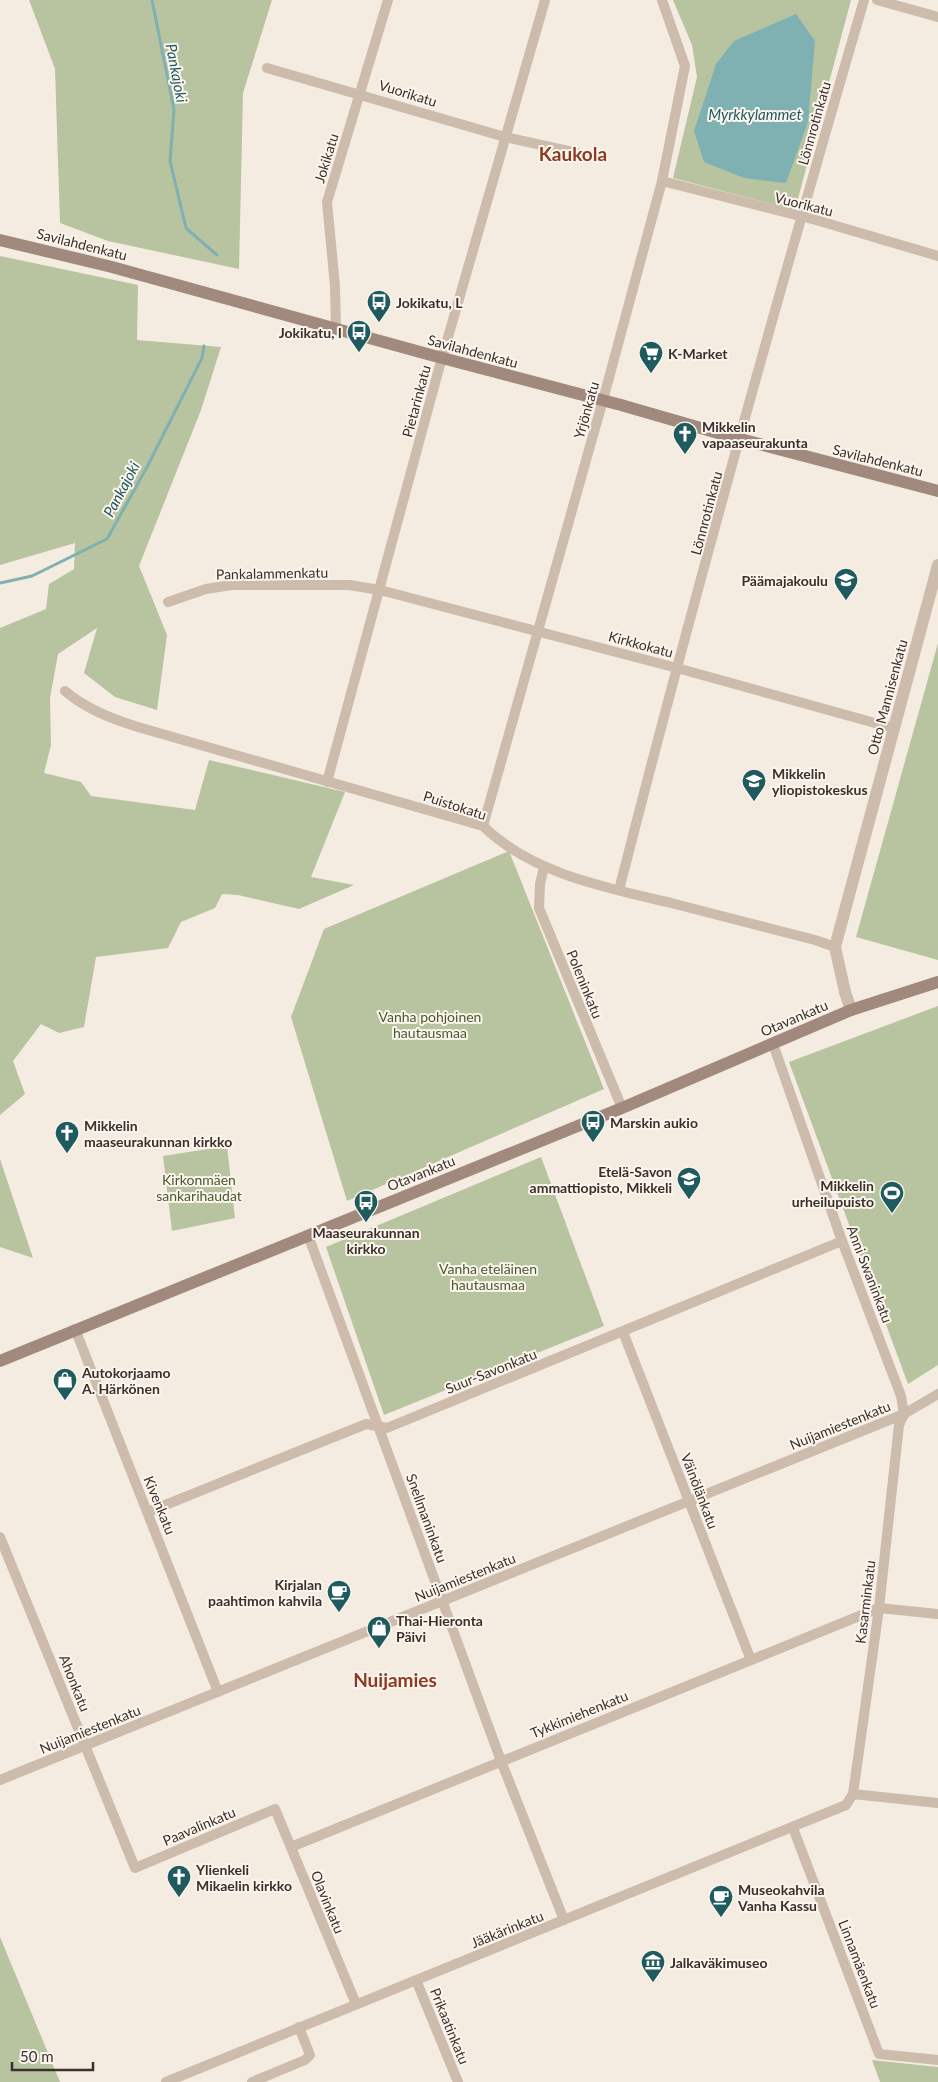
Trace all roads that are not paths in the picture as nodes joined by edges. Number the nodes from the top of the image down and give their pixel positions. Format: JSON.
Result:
{"nodes":[{"id":1,"x":388,"y":0,"type":"edge"},
{"id":2,"x":544,"y":0,"type":"edge"},
{"id":3,"x":662,"y":0,"type":"edge"},
{"id":4,"x":864,"y":0,"type":"edge"},
{"id":5,"x":878,"y":0,"type":"edge"},
{"id":6,"x":938,"y":17,"type":"edge"},
{"id":7,"x":267,"y":68,"type":"dead end"},
{"id":8,"x":361,"y":94,"type":"junction"},
{"id":9,"x":505,"y":137,"type":"junction"},
{"id":10,"x":577,"y":153,"type":"dead end"},
{"id":11,"x":662,"y":181,"type":"junction"},
{"id":12,"x":801,"y":216,"type":"junction"},
{"id":13,"x":0,"y":240,"type":"edge"},
{"id":14,"x":938,"y":256,"type":"edge"},
{"id":15,"x":336,"y":329,"type":"junction"},
{"id":16,"x":442,"y":358,"type":"junction"},
{"id":17,"x":603,"y":400,"type":"junction"},
{"id":18,"x":741,"y":439,"type":"junction"},
{"id":19,"x":938,"y":490,"type":"edge"},
{"id":20,"x":938,"y":565,"type":"edge"},
{"id":21,"x":380,"y":590,"type":"junction"},
{"id":22,"x":168,"y":602,"type":"dead end"},
{"id":23,"x":537,"y":630,"type":"junction"},
{"id":24,"x":678,"y":668,"type":"junction"},
{"id":25,"x":65,"y":691,"type":"dead end"},
{"id":26,"x":894,"y":728,"type":"junction"},
{"id":27,"x":327,"y":782,"type":"junction"},
{"id":28,"x":483,"y":826,"type":"junction"},
{"id":29,"x":544,"y":868,"type":"junction"},
{"id":30,"x":619,"y":890,"type":"junction"},
{"id":31,"x":835,"y":947,"type":"junction"},
{"id":32,"x":938,"y":982,"type":"edge"},
{"id":33,"x":851,"y":1010,"type":"junction"},
{"id":34,"x":773,"y":1044,"type":"junction"},
{"id":35,"x":622,"y":1108,"type":"junction"},
{"id":36,"x":308,"y":1234,"type":"junction"},
{"id":37,"x":842,"y":1241,"type":"junction"},
{"id":38,"x":75,"y":1329,"type":"junction"},
{"id":39,"x":623,"y":1332,"type":"junction"},
{"id":40,"x":0,"y":1361,"type":"edge"},
{"id":41,"x":938,"y":1394,"type":"edge"},
{"id":42,"x":904,"y":1414,"type":"junction"},
{"id":43,"x":379,"y":1427,"type":"junction"},
{"id":44,"x":689,"y":1501,"type":"junction"},
{"id":45,"x":148,"y":1512,"type":"junction"},
{"id":46,"x":0,"y":1537,"type":"edge"},
{"id":47,"x":442,"y":1601,"type":"junction"},
{"id":48,"x":879,"y":1608,"type":"junction"},
{"id":49,"x":938,"y":1614,"type":"edge"},
{"id":50,"x":751,"y":1660,"type":"junction"},
{"id":51,"x":218,"y":1692,"type":"junction"},
{"id":52,"x":85,"y":1745,"type":"junction"},
{"id":53,"x":501,"y":1761,"type":"junction"},
{"id":54,"x":0,"y":1780,"type":"edge"},
{"id":55,"x":853,"y":1794,"type":"junction"},
{"id":56,"x":938,"y":1803,"type":"edge"},
{"id":57,"x":275,"y":1809,"type":"joint"},
{"id":58,"x":793,"y":1828,"type":"junction"},
{"id":59,"x":291,"y":1847,"type":"junction"},
{"id":60,"x":134,"y":1868,"type":"joint"},
{"id":61,"x":564,"y":1920,"type":"junction"},
{"id":62,"x":416,"y":1980,"type":"junction"},
{"id":63,"x":356,"y":2004,"type":"junction"},
{"id":64,"x":299,"y":2027,"type":"junction"},
{"id":65,"x":938,"y":2060,"type":"edge"},
{"id":66,"x":166,"y":2082,"type":"edge"},
{"id":67,"x":252,"y":2082,"type":"edge"},
{"id":68,"x":458,"y":2082,"type":"edge"}],
"edges":[{"from":1,"to":8,"type":"street","name":"Jokikatu"},
{"from":2,"to":9,"type":"street","name":"Pietarinkatu"},
{"from":3,"to":11,"type":"street","name":"Yrjönkatu"},
{"from":4,"to":12,"type":"street","name":"Lönnrotinkatu"},
{"from":5,"to":6,"type":"street"},
{"from":7,"to":8,"type":"street","name":"Vuorikatu"},
{"from":8,"to":9,"type":"street","name":"Vuorikatu"},
{"from":8,"to":15,"type":"street","name":"Jokikatu"},
{"from":9,"to":10,"type":"street","name":"Vuorikatu"},
{"from":9,"to":16,"type":"street","name":"Pietarinkatu"},
{"from":11,"to":12,"type":"street","name":"Vuorikatu"},
{"from":11,"to":17,"type":"street","name":"Yrjönkatu"},
{"from":12,"to":14,"type":"street","name":"Vuorikatu"},
{"from":12,"to":18,"type":"street","name":"Lönnrotinkatu"},
{"from":13,"to":15,"type":"main road","name":"Savilahdenkatu"},
{"from":15,"to":16,"type":"main road","name":"Savilahdenkatu"},
{"from":16,"to":17,"type":"main road","name":"Savilahdenkatu"},
{"from":16,"to":21,"type":"street","name":"Pietarinkatu"},
{"from":17,"to":18,"type":"main road","name":"Savilahdenkatu"},
{"from":17,"to":23,"type":"street","name":"Yrjönkatu"},
{"from":18,"to":19,"type":"main road","name":"Savilahdenkatu"},
{"from":18,"to":24,"type":"street","name":"Lönnrotinkatu"},
{"from":20,"to":26,"type":"street","name":"Otto Mannisenkatu"},
{"from":21,"to":22,"type":"street","name":"Pankalammenkatu"},
{"from":21,"to":23,"type":"street","name":"Kirkkokatu"},
{"from":21,"to":27,"type":"street","name":"Pietarinkatu"},
{"from":23,"to":24,"type":"street","name":"Kirkkokatu"},
{"from":23,"to":28,"type":"street","name":"Yrjönkatu"},
{"from":24,"to":26,"type":"street","name":"Kirkkokatu"},
{"from":24,"to":30,"type":"street","name":"Lönnrotinkatu"},
{"from":25,"to":27,"type":"street","name":"Puistokatu"},
{"from":26,"to":31,"type":"street","name":"Otto Mannisenkatu"},
{"from":27,"to":28,"type":"street","name":"Puistokatu"},
{"from":28,"to":29,"type":"street","name":"Puistokatu"},
{"from":29,"to":30,"type":"street","name":"Puistokatu"},
{"from":29,"to":35,"type":"street","name":"Poleninkatu"},
{"from":30,"to":31,"type":"street","name":"Puistokatu"},
{"from":31,"to":33,"type":"street","name":"Otto Mannisenkatu"},
{"from":32,"to":33,"type":"main road","name":"Otavankatu"},
{"from":33,"to":34,"type":"main road","name":"Otavankatu"},
{"from":34,"to":35,"type":"main road","name":"Otavankatu"},
{"from":34,"to":37,"type":"street","name":"Anni Swaninkatu"},
{"from":35,"to":36,"type":"main road","name":"Otavankatu"},
{"from":36,"to":38,"type":"main road","name":"Otavankatu"},
{"from":36,"to":43,"type":"street","name":"Snellmaninkatu"},
{"from":37,"to":39,"type":"street","name":"Suur-Savonkatu"},
{"from":37,"to":42,"type":"street","name":"Anni Swaninkatu"},
{"from":38,"to":40,"type":"main road","name":"Otavankatu"},
{"from":38,"to":45,"type":"street","name":"Kivenkatu"},
{"from":39,"to":43,"type":"street","name":"Suur-Savonkatu"},
{"from":39,"to":44,"type":"street","name":"Väinölänkatu"},
{"from":41,"to":42,"type":"street","name":"Nuijamiestenkatu"},
{"from":42,"to":44,"type":"street","name":"Nuijamiestenkatu"},
{"from":42,"to":48,"type":"street","name":"Kasarminkatu"},
{"from":43,"to":45,"type":"street","name":"Suur-Savonkatu"},
{"from":43,"to":47,"type":"street","name":"Snellmaninkatu"},
{"from":44,"to":47,"type":"street","name":"Nuijamiestenkatu"},
{"from":44,"to":50,"type":"street","name":"Väinölänkatu"},
{"from":45,"to":51,"type":"street","name":"Kivenkatu"},
{"from":46,"to":52,"type":"street","name":"Ahonkatu"},
{"from":47,"to":51,"type":"street","name":"Nuijamiestenkatu"},
{"from":47,"to":53,"type":"street","name":"Snellmaninkatu"},
{"from":48,"to":49,"type":"street"},
{"from":48,"to":50,"type":"street","name":"Tykkimiehenkatu"},
{"from":48,"to":55,"type":"street","name":"Kasarminkatu"},
{"from":50,"to":53,"type":"street","name":"Tykkimiehenkatu"},
{"from":51,"to":52,"type":"street","name":"Nuijamiestenkatu"},
{"from":52,"to":54,"type":"street","name":"Nuijamiestenkatu"},
{"from":52,"to":60,"type":"street","name":"Ahonkatu"},
{"from":53,"to":59,"type":"street","name":"Tykkimiehenkatu"},
{"from":53,"to":61,"type":"street","name":"Snellmaninkatu"},
{"from":55,"to":56,"type":"street"},
{"from":55,"to":58,"type":"street","name":"Jääkärinkatu"},
{"from":57,"to":59,"type":"street","name":"Olavinkatu"},
{"from":57,"to":60,"type":"street","name":"Paavalinkatu"},
{"from":58,"to":61,"type":"street","name":"Jääkärinkatu"},
{"from":58,"to":65,"type":"street","name":"Linnamäenkatu"},
{"from":59,"to":63,"type":"street","name":"Olavinkatu"},
{"from":61,"to":62,"type":"street","name":"Jääkärinkatu"},
{"from":62,"to":63,"type":"street","name":"Jääkärinkatu"},
{"from":62,"to":68,"type":"street","name":"Prikaatinkatu"},
{"from":63,"to":64,"type":"street","name":"Jääkärinkatu"},
{"from":64,"to":66,"type":"street","name":"Jääkärinkatu"},
{"from":64,"to":67,"type":"street"}]}
